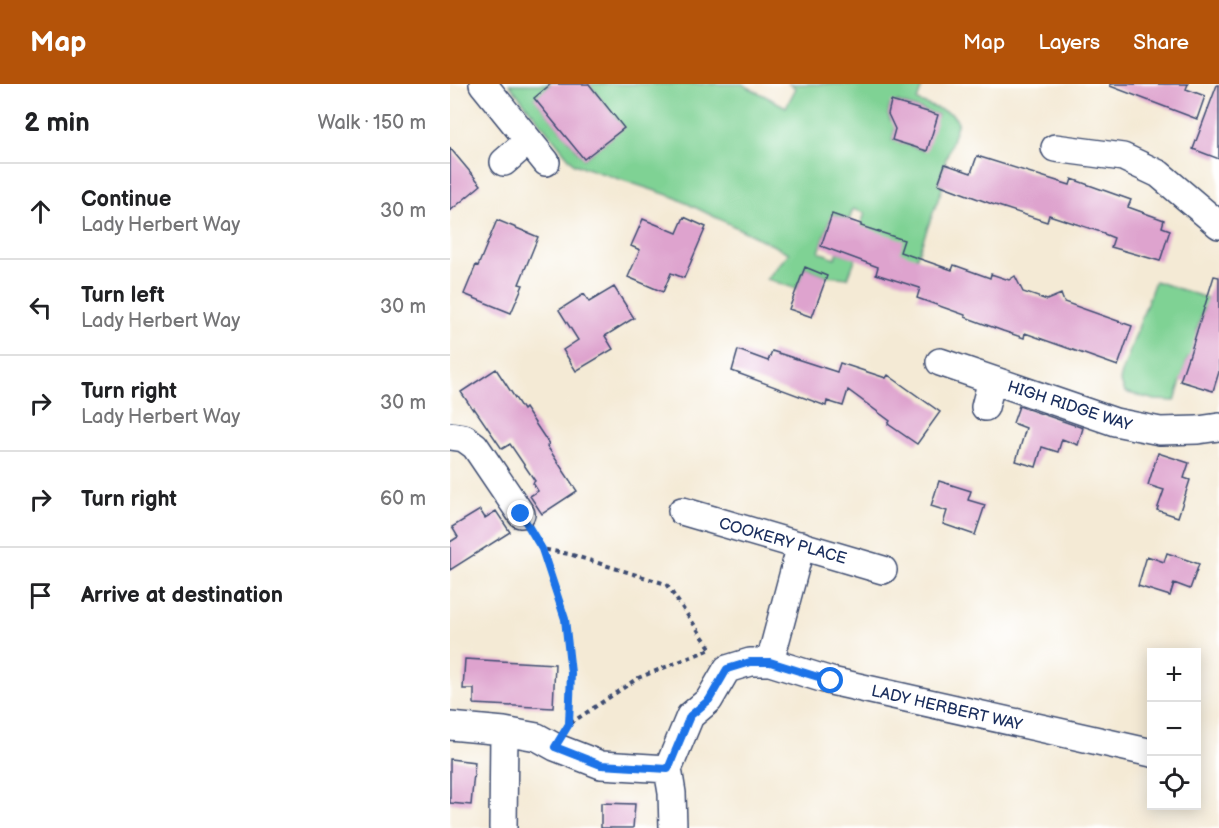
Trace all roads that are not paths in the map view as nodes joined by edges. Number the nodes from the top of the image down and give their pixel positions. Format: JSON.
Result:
{"nodes":[{"id":1,"x":483,"y":84,"type":"edge"},
{"id":2,"x":528,"y":141,"type":"junction"},
{"id":3,"x":1055,"y":148,"type":"dead end"},
{"id":4,"x":504,"y":162,"type":"dead end"},
{"id":5,"x":546,"y":162,"type":"dead end"},
{"id":6,"x":1219,"y":225,"type":"edge"},
{"id":7,"x":940,"y":362,"type":"dead end"},
{"id":8,"x":993,"y":380,"type":"junction"},
{"id":9,"x":985,"y":407,"type":"dead end"},
{"id":10,"x":1219,"y":427,"type":"edge"},
{"id":11,"x":450,"y":436,"type":"edge"},
{"id":12,"x":682,"y":511,"type":"dead end"},
{"id":13,"x":521,"y":514,"type":"road end"},
{"id":14,"x":801,"y":545,"type":"junction"},
{"id":15,"x":884,"y":570,"type":"dead end"},
{"id":16,"x":770,"y":662,"type":"junction"},
{"id":17,"x":450,"y":726,"type":"edge"},
{"id":18,"x":504,"y":732,"type":"junction"},
{"id":19,"x":1147,"y":752,"type":"edge"},
{"id":20,"x":668,"y":769,"type":"junction"},
{"id":21,"x":503,"y":828,"type":"edge"},
{"id":22,"x":673,"y":828,"type":"edge"}],
"edges":[{"from":1,"to":2,"type":"street"},
{"from":2,"to":4,"type":"street"},
{"from":2,"to":5,"type":"street"},
{"from":3,"to":6,"type":"street"},
{"from":7,"to":8,"type":"street","name":"HIGH RIDGE WAY"},
{"from":8,"to":9,"type":"street","name":"HIGH RIDGE WAY"},
{"from":8,"to":10,"type":"street","name":"HIGH RIDGE WAY"},
{"from":11,"to":13,"type":"street"},
{"from":12,"to":14,"type":"street","name":"COOKERY PLACE"},
{"from":14,"to":15,"type":"street","name":"COOKERY PLACE"},
{"from":14,"to":16,"type":"street"},
{"from":16,"to":19,"type":"street","name":"LADY HERBERT WAY"},
{"from":16,"to":20,"type":"street","name":"LADY HERBERT WAY"},
{"from":17,"to":18,"type":"street"},
{"from":18,"to":20,"type":"street"},
{"from":18,"to":21,"type":"street"},
{"from":20,"to":22,"type":"street"}]}
